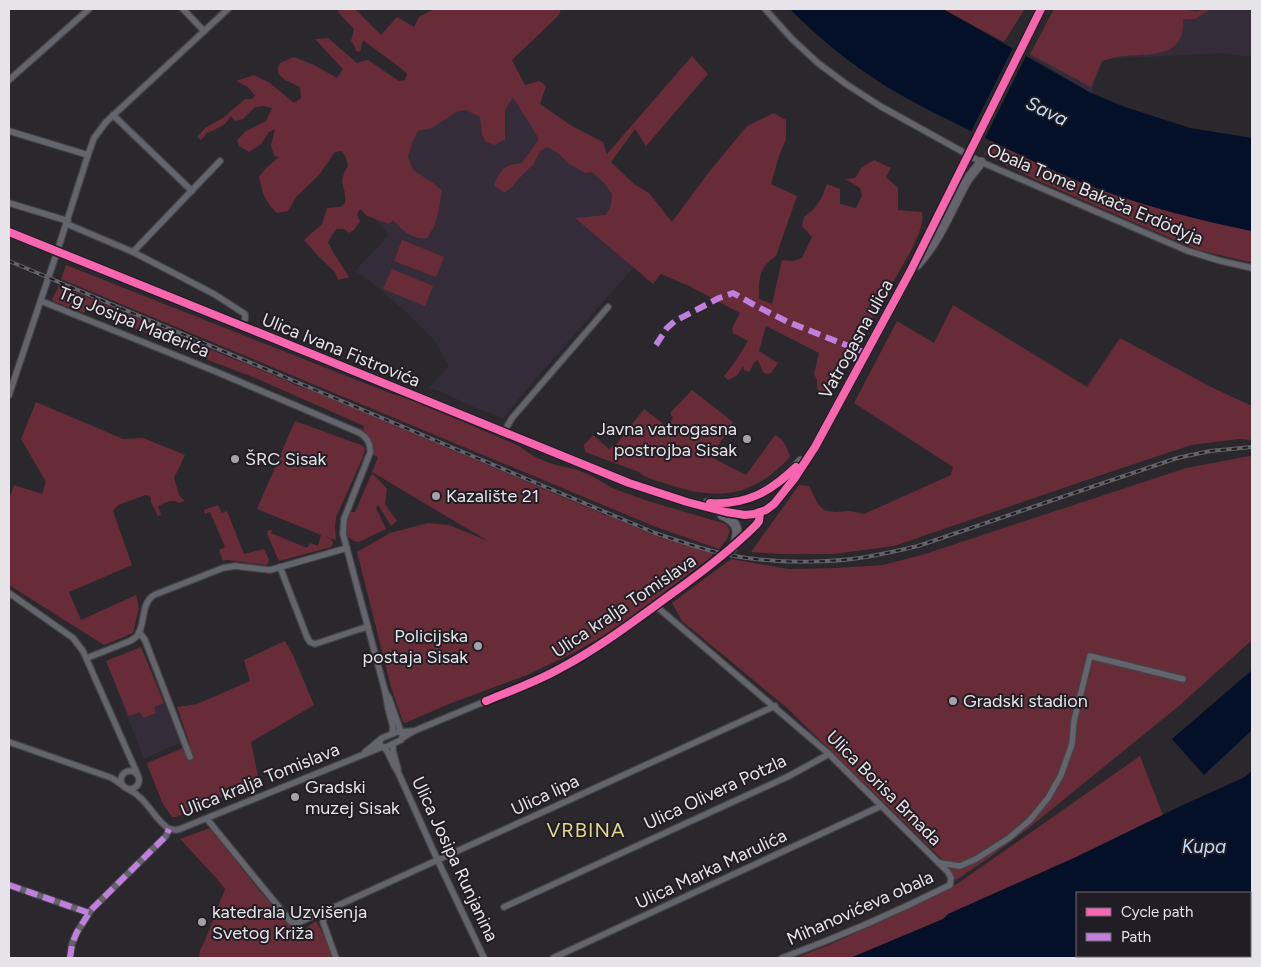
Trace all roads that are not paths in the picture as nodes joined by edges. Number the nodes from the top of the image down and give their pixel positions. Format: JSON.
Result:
{"nodes":[{"id":1,"x":89,"y":9,"type":"edge"},
{"id":2,"x":183,"y":9,"type":"edge"},
{"id":3,"x":228,"y":9,"type":"edge"},
{"id":4,"x":765,"y":9,"type":"edge"},
{"id":5,"x":1041,"y":9,"type":"edge"},
{"id":6,"x":204,"y":31,"type":"junction"},
{"id":7,"x":9,"y":80,"type":"edge"},
{"id":8,"x":113,"y":115,"type":"junction"},
{"id":9,"x":9,"y":131,"type":"edge"},
{"id":10,"x":88,"y":154,"type":"junction"},
{"id":11,"x":220,"y":161,"type":"dead end"},
{"id":12,"x":980,"y":162,"type":"junction"},
{"id":13,"x":192,"y":191,"type":"junction"},
{"id":14,"x":9,"y":203,"type":"edge"},
{"id":15,"x":67,"y":222,"type":"junction"},
{"id":16,"x":9,"y":232,"type":"edge"},
{"id":17,"x":58,"y":252,"type":"junction"},
{"id":18,"x":133,"y":252,"type":"junction"},
{"id":19,"x":1252,"y":268,"type":"edge"},
{"id":20,"x":910,"y":272,"type":"junction"},
{"id":21,"x":41,"y":301,"type":"junction"},
{"id":22,"x":608,"y":307,"type":"dead end"},
{"id":23,"x":243,"y":326,"type":"junction"},
{"id":24,"x":9,"y":395,"type":"edge"},
{"id":25,"x":504,"y":432,"type":"junction"},
{"id":26,"x":815,"y":446,"type":"junction"},
{"id":27,"x":687,"y":502,"type":"junction"},
{"id":28,"x":711,"y":508,"type":"junction"},
{"id":29,"x":760,"y":512,"type":"junction"},
{"id":30,"x":347,"y":548,"type":"junction"},
{"id":31,"x":733,"y":548,"type":"junction"},
{"id":32,"x":280,"y":567,"type":"junction"},
{"id":33,"x":9,"y":593,"type":"edge"},
{"id":34,"x":656,"y":606,"type":"junction"},
{"id":35,"x":368,"y":627,"type":"junction"},
{"id":36,"x":138,"y":632,"type":"junction"},
{"id":37,"x":88,"y":658,"type":"junction"},
{"id":38,"x":1183,"y":679,"type":"dead end"},
{"id":39,"x":385,"y":691,"type":"junction"},
{"id":40,"x":775,"y":706,"type":"junction"},
{"id":41,"x":392,"y":734,"type":"junction"},
{"id":42,"x":402,"y":735,"type":"junction"},
{"id":43,"x":381,"y":739,"type":"junction"},
{"id":44,"x":9,"y":742,"type":"edge"},
{"id":45,"x":393,"y":744,"type":"junction"},
{"id":46,"x":383,"y":747,"type":"junction"},
{"id":47,"x":829,"y":754,"type":"junction"},
{"id":48,"x":362,"y":755,"type":"junction"},
{"id":49,"x":190,"y":757,"type":"dead end"},
{"id":50,"x":129,"y":759,"type":"junction"},
{"id":51,"x":398,"y":772,"type":"junction"},
{"id":52,"x":124,"y":773,"type":"junction"},
{"id":53,"x":136,"y":773,"type":"junction"},
{"id":54,"x":112,"y":778,"type":"junction"},
{"id":55,"x":139,"y":783,"type":"junction"},
{"id":56,"x":125,"y":787,"type":"junction"},
{"id":57,"x":144,"y":800,"type":"junction"},
{"id":58,"x":881,"y":806,"type":"junction"},
{"id":59,"x":207,"y":819,"type":"junction"},
{"id":60,"x":169,"y":829,"type":"junction"},
{"id":61,"x":438,"y":861,"type":"junction"},
{"id":62,"x":937,"y":862,"type":"junction"},
{"id":63,"x":9,"y":885,"type":"edge"},
{"id":64,"x":504,"y":907,"type":"dead end"},
{"id":65,"x":89,"y":913,"type":"junction"},
{"id":66,"x":315,"y":915,"type":"dead end"},
{"id":67,"x":70,"y":958,"type":"edge"},
{"id":68,"x":336,"y":958,"type":"edge"},
{"id":69,"x":484,"y":958,"type":"edge"},
{"id":70,"x":552,"y":958,"type":"edge"},
{"id":71,"x":782,"y":958,"type":"edge"}],
"edges":[{"from":1,"to":7,"type":"street"},
{"from":2,"to":6,"type":"street"},
{"from":3,"to":6,"type":"street"},
{"from":4,"to":12,"type":"street","name":"Obala Tome Bakača Erdödyja"},
{"from":5,"to":20,"type":"main road","name":"Vatrogasna ulica","bridge":true},
{"from":6,"to":8,"type":"street"},
{"from":8,"to":10,"type":"street"},
{"from":8,"to":13,"type":"street"},
{"from":9,"to":10,"type":"street"},
{"from":10,"to":15,"type":"street"},
{"from":11,"to":13,"type":"street"},
{"from":12,"to":19,"type":"street","name":"Obala Tome Bakača Erdödyja"},
{"from":12,"to":20,"type":"main road"},
{"from":13,"to":18,"type":"street"},
{"from":14,"to":15,"type":"street","name":"Ulica Ivana Fistrovića"},
{"from":15,"to":17,"type":"street"},
{"from":15,"to":18,"type":"street","name":"Ulica Ivana Fistrovića"},
{"from":16,"to":17,"type":"main road","name":"Ulica Ivana Fistrovića"},
{"from":17,"to":21,"type":"street"},
{"from":17,"to":23,"type":"main road","name":"Ulica Ivana Fistrovića"},
{"from":18,"to":23,"type":"street","name":"Ulica Ivana Fistrovića"},
{"from":20,"to":26,"type":"main road","name":"Vatrogasna ulica"},
{"from":21,"to":24,"type":"street"},
{"from":21,"to":30,"type":"street","name":"Trg Josipa Mađerića"},
{"from":22,"to":25,"type":"street"},
{"from":23,"to":25,"type":"main road","name":"Ulica Ivana Fistrovića"},
{"from":25,"to":27,"type":"main road","name":"Ulica Ivana Fistrovića"},
{"from":26,"to":27,"type":"main road"},
{"from":26,"to":29,"type":"main road","name":"Vatrogasna ulica"},
{"from":27,"to":28,"type":"main road"},
{"from":28,"to":29,"type":"main road"},
{"from":28,"to":31,"type":"main road"},
{"from":29,"to":31,"type":"street","name":"Ulica kralja Tomislava"},
{"from":30,"to":32,"type":"street"},
{"from":30,"to":35,"type":"street"},
{"from":31,"to":34,"type":"street","name":"Ulica kralja Tomislava"},
{"from":32,"to":35,"type":"street"},
{"from":32,"to":36,"type":"street"},
{"from":33,"to":37,"type":"street"},
{"from":34,"to":40,"type":"street","name":"Ulica Borisa Brnada"},
{"from":34,"to":42,"type":"street","name":"Ulica kralja Tomislava"},
{"from":35,"to":39,"type":"street"},
{"from":36,"to":37,"type":"street"},
{"from":36,"to":49,"type":"street"},
{"from":37,"to":50,"type":"street"},
{"from":38,"to":62,"type":"street","name":"Ulica Borisa Brnada"},
{"from":39,"to":41,"type":"street"},
{"from":39,"to":42,"type":"street"},
{"from":40,"to":47,"type":"street","name":"Ulica Borisa Brnada"},
{"from":40,"to":61,"type":"street","name":"Ulica lipa"},
{"from":41,"to":42,"type":"street","name":"Ulica kralja Tomislava"},
{"from":41,"to":43,"type":"street","name":"Ulica kralja Tomislava"},
{"from":42,"to":45,"type":"street","name":"Ulica kralja Tomislava"},
{"from":43,"to":46,"type":"street"},
{"from":43,"to":48,"type":"street","name":"Ulica kralja Tomislava"},
{"from":44,"to":54,"type":"street"},
{"from":45,"to":46,"type":"street","name":"Ulica kralja Tomislava"},
{"from":45,"to":51,"type":"street","name":"Ulica Josipa Runjanina"},
{"from":46,"to":48,"type":"street","name":"Ulica kralja Tomislava"},
{"from":46,"to":51,"type":"street","name":"Ulica Josipa Runjanina"},
{"from":47,"to":58,"type":"street","name":"Ulica Borisa Brnada"},
{"from":47,"to":64,"type":"street","name":"Ulica Olivera Potzla"},
{"from":48,"to":59,"type":"street","name":"Ulica kralja Tomislava"},
{"from":50,"to":52,"type":"street"},
{"from":50,"to":53,"type":"street"},
{"from":51,"to":61,"type":"street","name":"Ulica Josipa Runjanina"},
{"from":52,"to":53,"type":"street"},
{"from":52,"to":54,"type":"street"},
{"from":52,"to":56,"type":"street"},
{"from":53,"to":55,"type":"street"},
{"from":54,"to":56,"type":"street"},
{"from":55,"to":56,"type":"street"},
{"from":55,"to":57,"type":"street"},
{"from":56,"to":57,"type":"street"},
{"from":57,"to":60,"type":"street"},
{"from":58,"to":62,"type":"street","name":"Ulica Borisa Brnada"},
{"from":58,"to":70,"type":"street","name":"Ulica Marka Marulića"},
{"from":59,"to":60,"type":"street","name":"Ulica kralja Tomislava"},
{"from":59,"to":66,"type":"street"},
{"from":60,"to":65,"type":"street"},
{"from":61,"to":68,"type":"street","name":"Ulica lipa"},
{"from":61,"to":69,"type":"street","name":"Ulica Josipa Runjanina"},
{"from":62,"to":71,"type":"street","name":"Mihanovićeva obala"},
{"from":63,"to":65,"type":"street"},
{"from":65,"to":67,"type":"street"}]}
